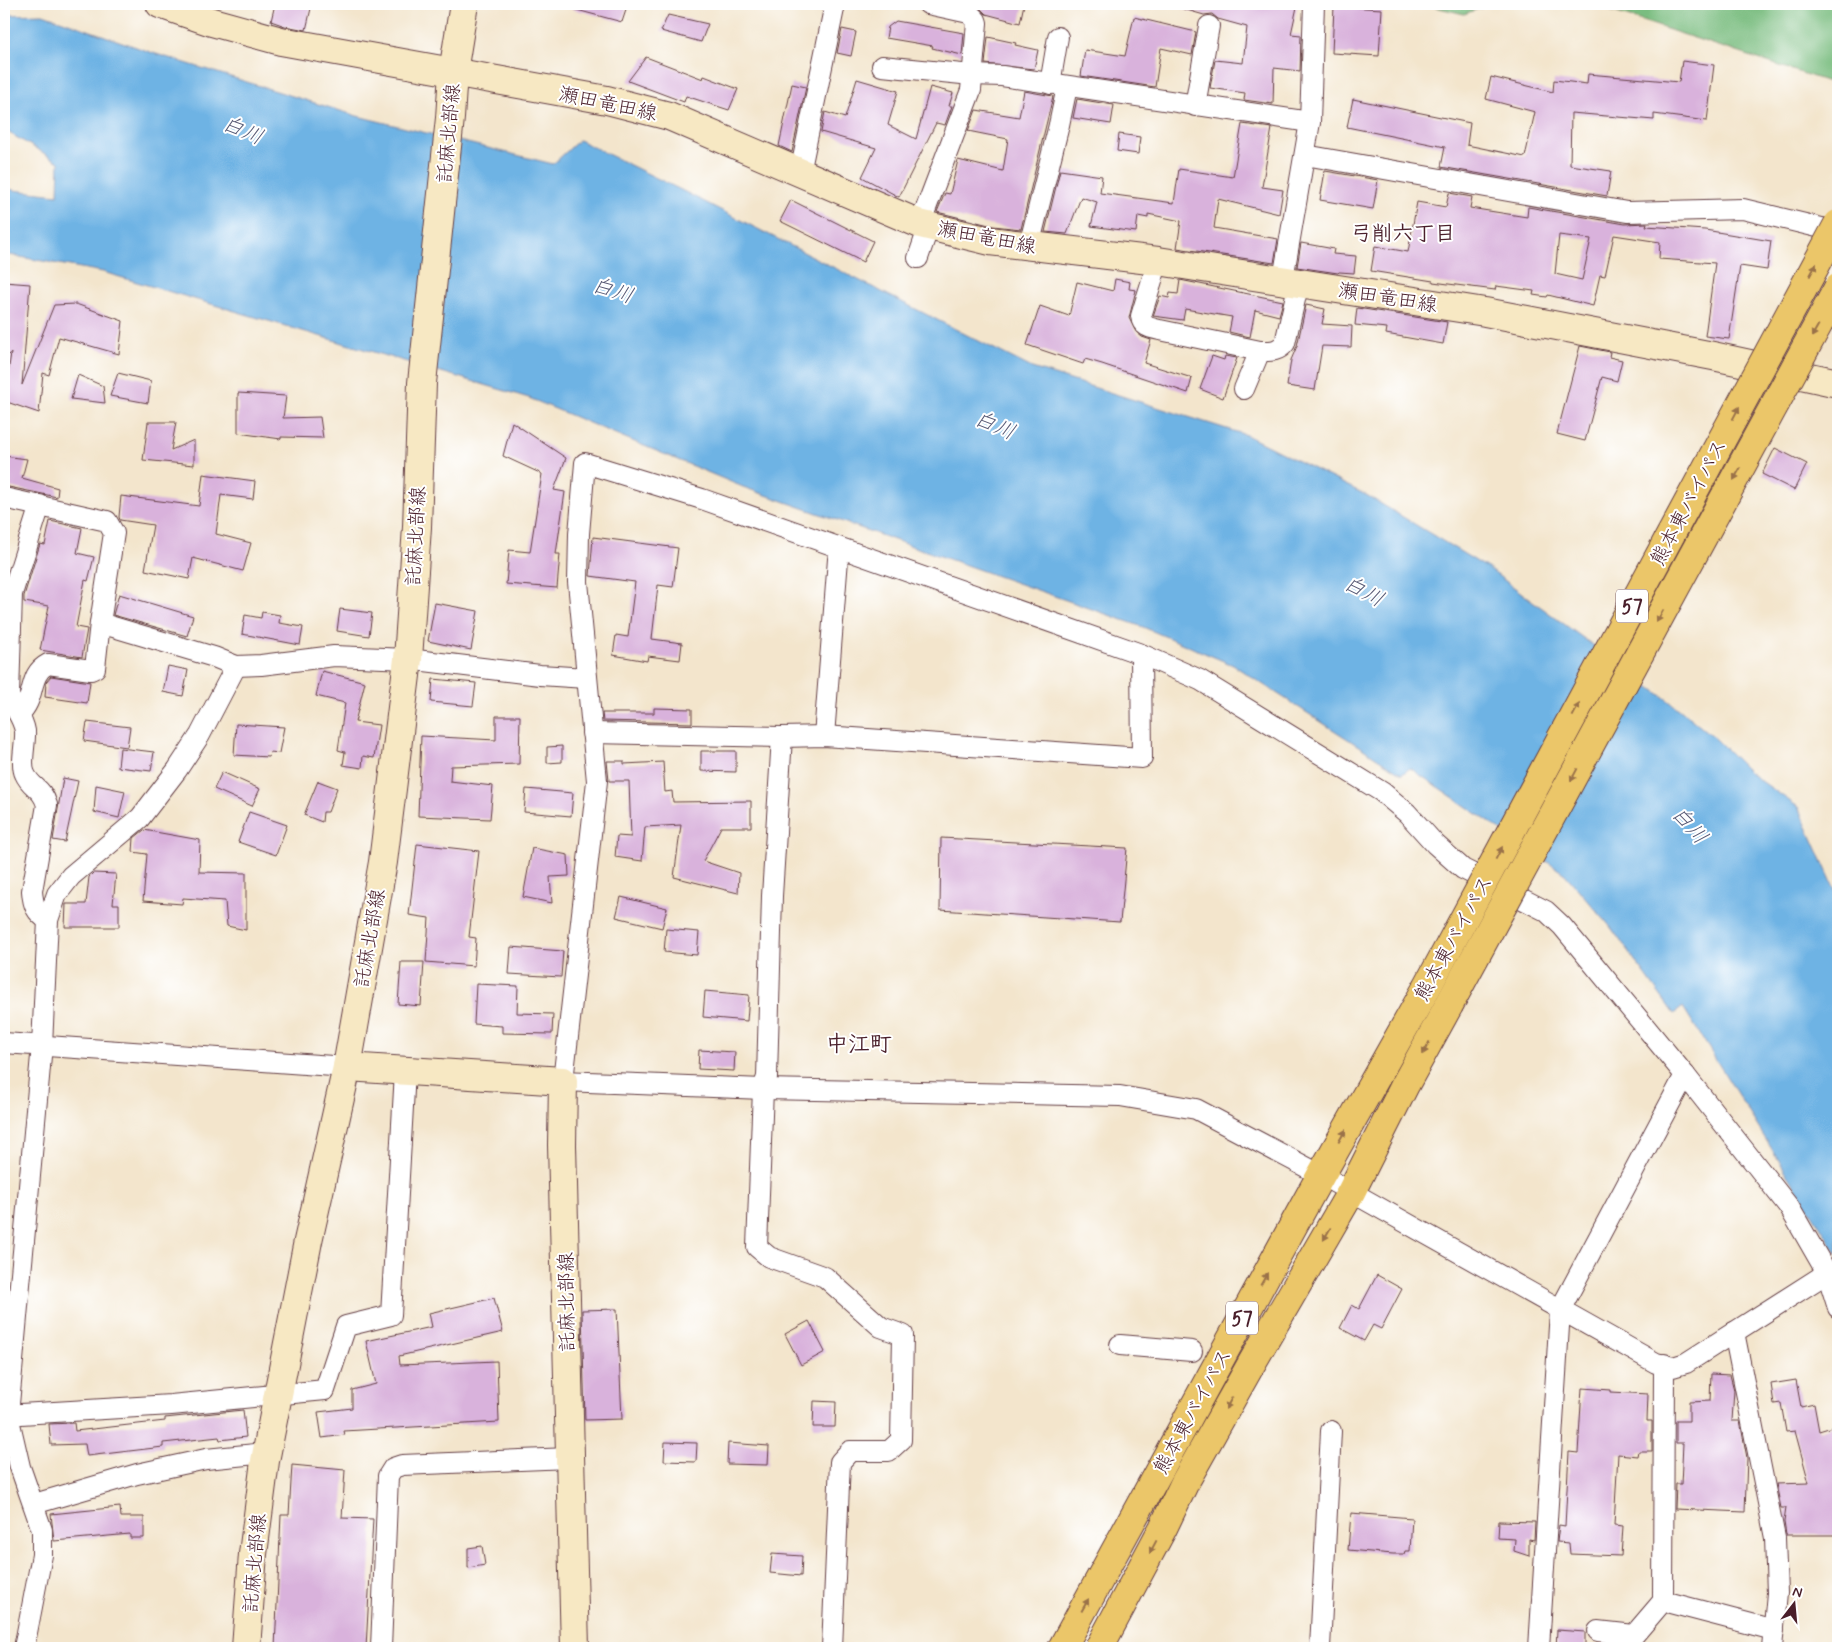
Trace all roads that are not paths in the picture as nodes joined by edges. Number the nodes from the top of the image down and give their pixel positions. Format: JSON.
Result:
{"nodes":[{"id":1,"x":160,"y":4,"type":"edge"},
{"id":2,"x":464,"y":4,"type":"edge"},
{"id":3,"x":834,"y":4,"type":"edge"},
{"id":4,"x":928,"y":4,"type":"edge"},
{"id":5,"x":1314,"y":4,"type":"edge"},
{"id":6,"x":970,"y":9,"type":"edge"},
{"id":7,"x":1209,"y":26,"type":"dead end"},
{"id":8,"x":1058,"y":37,"type":"dead end"},
{"id":9,"x":882,"y":66,"type":"dead end"},
{"id":10,"x":453,"y":72,"type":"junction"},
{"id":11,"x":972,"y":75,"type":"junction"},
{"id":12,"x":1059,"y":86,"type":"junction"},
{"id":13,"x":1195,"y":106,"type":"junction"},
{"id":14,"x":1310,"y":122,"type":"junction"},
{"id":15,"x":1305,"y":155,"type":"junction"},
{"id":16,"x":800,"y":173,"type":"junction"},
{"id":17,"x":1838,"y":224,"type":"edge"},
{"id":18,"x":924,"y":225,"type":"junction"},
{"id":19,"x":1838,"y":232,"type":"edge"},
{"id":20,"x":1029,"y":246,"type":"junction"},
{"id":21,"x":918,"y":258,"type":"dead end"},
{"id":22,"x":1158,"y":260,"type":"junction"},
{"id":23,"x":1291,"y":281,"type":"junction"},
{"id":24,"x":1838,"y":288,"type":"edge"},
{"id":25,"x":1260,"y":351,"type":"junction"},
{"id":26,"x":1838,"y":383,"type":"edge"},
{"id":27,"x":1244,"y":388,"type":"dead end"},
{"id":28,"x":4,"y":498,"type":"edge"},
{"id":29,"x":40,"y":505,"type":"junction"},
{"id":30,"x":838,"y":559,"type":"dead end"},
{"id":31,"x":100,"y":623,"type":"junction"},
{"id":32,"x":1141,"y":654,"type":"junction"},
{"id":33,"x":408,"y":659,"type":"junction"},
{"id":34,"x":236,"y":666,"type":"junction"},
{"id":35,"x":586,"y":678,"type":"junction"},
{"id":36,"x":19,"y":714,"type":"junction"},
{"id":37,"x":592,"y":733,"type":"junction"},
{"id":38,"x":824,"y":736,"type":"junction"},
{"id":39,"x":782,"y":737,"type":"junction"},
{"id":40,"x":48,"y":920,"type":"junction"},
{"id":41,"x":4,"y":1043,"type":"edge"},
{"id":42,"x":42,"y":1044,"type":"junction"},
{"id":43,"x":347,"y":1067,"type":"junction"},
{"id":44,"x":405,"y":1072,"type":"junction"},
{"id":45,"x":1685,"y":1075,"type":"junction"},
{"id":46,"x":563,"y":1081,"type":"junction"},
{"id":47,"x":763,"y":1089,"type":"junction"},
{"id":48,"x":1321,"y":1175,"type":"junction"},
{"id":49,"x":1351,"y":1192,"type":"junction"},
{"id":50,"x":1827,"y":1273,"type":"junction"},
{"id":51,"x":1838,"y":1308,"type":"edge"},
{"id":52,"x":1560,"y":1310,"type":"junction"},
{"id":53,"x":1734,"y":1332,"type":"junction"},
{"id":54,"x":1120,"y":1345,"type":"dead end"},
{"id":55,"x":1192,"y":1351,"type":"dead end"},
{"id":56,"x":1664,"y":1364,"type":"junction"},
{"id":57,"x":277,"y":1394,"type":"junction"},
{"id":58,"x":6,"y":1415,"type":"edge"},
{"id":59,"x":1330,"y":1432,"type":"dead end"},
{"id":60,"x":266,"y":1453,"type":"junction"},
{"id":61,"x":569,"y":1458,"type":"junction"},
{"id":62,"x":34,"y":1504,"type":"junction"},
{"id":63,"x":1662,"y":1601,"type":"junction"},
{"id":64,"x":1598,"y":1630,"type":"dead end"},
{"id":65,"x":1773,"y":1639,"type":"edge"},
{"id":66,"x":1634,"y":1642,"type":"edge"},
{"id":67,"x":24,"y":1648,"type":"edge"},
{"id":68,"x":246,"y":1648,"type":"edge"},
{"id":69,"x":381,"y":1648,"type":"edge"},
{"id":70,"x":576,"y":1648,"type":"edge"},
{"id":71,"x":832,"y":1648,"type":"edge"},
{"id":72,"x":1062,"y":1648,"type":"edge"},
{"id":73,"x":1099,"y":1648,"type":"edge"},
{"id":74,"x":1320,"y":1648,"type":"edge"},
{"id":75,"x":1539,"y":1648,"type":"edge"}],
"edges":[{"from":1,"to":10,"type":"main road","name":"瀬田竜田線"},
{"from":2,"to":10,"type":"main road","name":"託麻北部線"},
{"from":3,"to":16,"type":"street"},
{"from":4,"to":6,"type":"street"},
{"from":5,"to":14,"type":"street"},
{"from":6,"to":11,"type":"street"},
{"from":7,"to":13,"type":"street"},
{"from":8,"to":12,"type":"street"},
{"from":9,"to":11,"type":"street"},
{"from":10,"to":16,"type":"main road","name":"瀬田竜田線"},
{"from":10,"to":33,"type":"main road","name":"託麻北部線"},
{"from":11,"to":12,"type":"street"},
{"from":11,"to":18,"type":"street"},
{"from":12,"to":13,"type":"street"},
{"from":12,"to":20,"type":"street"},
{"from":13,"to":14,"type":"street"},
{"from":14,"to":15,"type":"street"},
{"from":15,"to":19,"type":"street"},
{"from":15,"to":23,"type":"street"},
{"from":16,"to":18,"type":"main road","name":"瀬田竜田線"},
{"from":48,"to":17,"type":"highway","name":"熊本東バイパス","number":"57","one_way":true,"bridge":true},
{"from":18,"to":20,"type":"main road","name":"瀬田竜田線"},
{"from":18,"to":21,"type":"street"},
{"from":20,"to":22,"type":"main road","name":"瀬田竜田線"},
{"from":22,"to":23,"type":"main road","name":"瀬田竜田線"},
{"from":22,"to":25,"type":"street"},
{"from":23,"to":25,"type":"street"},
{"from":23,"to":26,"type":"main road","name":"瀬田竜田線"},
{"from":24,"to":49,"type":"highway","name":"熊本東バイパス","number":"57","one_way":true,"bridge":true},
{"from":25,"to":27,"type":"street"},
{"from":28,"to":29,"type":"street"},
{"from":29,"to":31,"type":"street"},
{"from":29,"to":36,"type":"street"},
{"from":30,"to":38,"type":"street"},
{"from":31,"to":34,"type":"street"},
{"from":31,"to":36,"type":"street"},
{"from":32,"to":35,"type":"street"},
{"from":32,"to":38,"type":"street"},
{"from":32,"to":45,"type":"street"},
{"from":33,"to":34,"type":"street"},
{"from":33,"to":35,"type":"street"},
{"from":33,"to":43,"type":"main road","name":"託麻北部線"},
{"from":34,"to":40,"type":"street"},
{"from":35,"to":37,"type":"street"},
{"from":36,"to":40,"type":"street"},
{"from":37,"to":39,"type":"street"},
{"from":37,"to":46,"type":"street"},
{"from":38,"to":39,"type":"street"},
{"from":39,"to":47,"type":"street"},
{"from":40,"to":42,"type":"street"},
{"from":41,"to":42,"type":"street"},
{"from":42,"to":43,"type":"street"},
{"from":42,"to":58,"type":"street"},
{"from":43,"to":44,"type":"main road"},
{"from":43,"to":57,"type":"main road","name":"託麻北部線"},
{"from":44,"to":46,"type":"main road"},
{"from":44,"to":57,"type":"street"},
{"from":45,"to":50,"type":"street"},
{"from":45,"to":52,"type":"street"},
{"from":46,"to":47,"type":"street"},
{"from":46,"to":61,"type":"main road","name":"託麻北部線"},
{"from":47,"to":48,"type":"street"},
{"from":47,"to":71,"type":"street"},
{"from":48,"to":49,"type":"street"},
{"from":72,"to":48,"type":"highway","name":"熊本東バイパス","number":"57","one_way":true},
{"from":49,"to":52,"type":"street"},
{"from":49,"to":73,"type":"highway","name":"熊本東バイパス","number":"57","one_way":true},
{"from":50,"to":51,"type":"street"},
{"from":50,"to":53,"type":"street"},
{"from":52,"to":56,"type":"street"},
{"from":52,"to":75,"type":"street"},
{"from":53,"to":56,"type":"street"},
{"from":53,"to":65,"type":"street"},
{"from":54,"to":55,"type":"street"},
{"from":56,"to":63,"type":"street"},
{"from":57,"to":58,"type":"street"},
{"from":57,"to":60,"type":"main road","name":"託麻北部線"},
{"from":58,"to":62,"type":"street"},
{"from":59,"to":74,"type":"street"},
{"from":60,"to":62,"type":"street"},
{"from":60,"to":68,"type":"main road","name":"託麻北部線"},
{"from":61,"to":69,"type":"street"},
{"from":61,"to":70,"type":"main road","name":"託麻北部線"},
{"from":62,"to":67,"type":"street"},
{"from":63,"to":65,"type":"street"},
{"from":63,"to":66,"type":"street"},
{"from":64,"to":66,"type":"street"}]}
